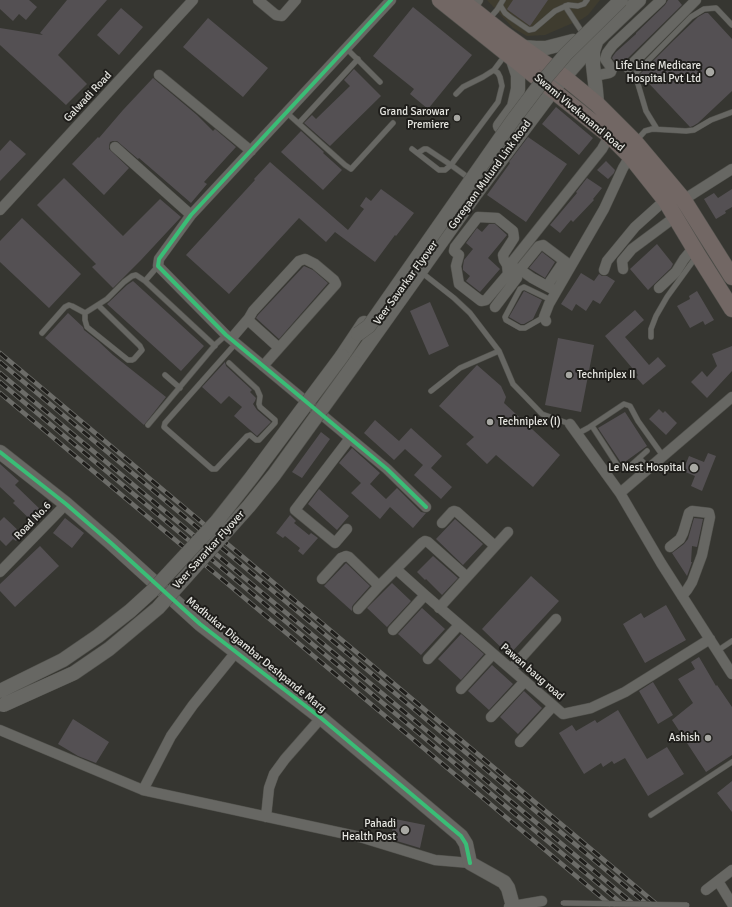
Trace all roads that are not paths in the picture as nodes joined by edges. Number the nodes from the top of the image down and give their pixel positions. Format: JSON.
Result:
{"nodes":[{"id":1,"x":193,"y":0,"type":"edge"},
{"id":2,"x":258,"y":0,"type":"edge"},
{"id":3,"x":296,"y":0,"type":"edge"},
{"id":4,"x":390,"y":0,"type":"edge"},
{"id":5,"x":440,"y":0,"type":"edge"},
{"id":6,"x":587,"y":0,"type":"edge"},
{"id":7,"x":616,"y":0,"type":"edge"},
{"id":8,"x":621,"y":0,"type":"edge"},
{"id":9,"x":628,"y":0,"type":"edge"},
{"id":10,"x":639,"y":0,"type":"edge"},
{"id":11,"x":660,"y":0,"type":"edge"},
{"id":12,"x":501,"y":2,"type":"edge"},
{"id":13,"x":690,"y":2,"type":"edge"},
{"id":14,"x":471,"y":3,"type":"edge"},
{"id":15,"x":565,"y":6,"type":"junction"},
{"id":16,"x":487,"y":21,"type":"junction"},
{"id":17,"x":732,"y":25,"type":"edge"},
{"id":18,"x":578,"y":36,"type":"junction"},
{"id":19,"x":597,"y":40,"type":"junction"},
{"id":20,"x":346,"y":48,"type":"junction"},
{"id":21,"x":514,"y":52,"type":"junction"},
{"id":22,"x":358,"y":59,"type":"junction"},
{"id":23,"x":548,"y":65,"type":"junction"},
{"id":24,"x":628,"y":68,"type":"dead end"},
{"id":25,"x":494,"y":70,"type":"junction"},
{"id":26,"x":159,"y":75,"type":"dead end"},
{"id":27,"x":594,"y":76,"type":"junction"},
{"id":28,"x":564,"y":77,"type":"junction"},
{"id":29,"x":537,"y":78,"type":"junction"},
{"id":30,"x":380,"y":82,"type":"dead end"},
{"id":31,"x":553,"y":90,"type":"junction"},
{"id":32,"x":456,"y":94,"type":"dead end"},
{"id":33,"x":597,"y":104,"type":"junction"},
{"id":34,"x":732,"y":112,"type":"edge"},
{"id":35,"x":287,"y":113,"type":"junction"},
{"id":36,"x":299,"y":123,"type":"junction"},
{"id":37,"x":393,"y":123,"type":"dead end"},
{"id":38,"x":500,"y":126,"type":"junction"},
{"id":39,"x":657,"y":129,"type":"junction"},
{"id":40,"x":613,"y":130,"type":"junction"},
{"id":41,"x":115,"y":147,"type":"dead end"},
{"id":42,"x":412,"y":149,"type":"dead end"},
{"id":43,"x":633,"y":149,"type":"junction"},
{"id":44,"x":251,"y":151,"type":"junction"},
{"id":45,"x":418,"y":153,"type":"junction"},
{"id":46,"x":451,"y":165,"type":"junction"},
{"id":47,"x":732,"y":169,"type":"edge"},
{"id":48,"x":466,"y":176,"type":"junction"},
{"id":49,"x":684,"y":199,"type":"junction"},
{"id":50,"x":466,"y":209,"type":"junction"},
{"id":51,"x":670,"y":209,"type":"junction"},
{"id":52,"x":0,"y":210,"type":"edge"},
{"id":53,"x":191,"y":215,"type":"junction"},
{"id":54,"x":478,"y":217,"type":"junction"},
{"id":55,"x":696,"y":251,"type":"junction"},
{"id":56,"x":568,"y":264,"type":"junction"},
{"id":57,"x":158,"y":266,"type":"junction"},
{"id":58,"x":624,"y":269,"type":"dead end"},
{"id":59,"x":604,"y":270,"type":"dead end"},
{"id":60,"x":421,"y":272,"type":"junction"},
{"id":61,"x":732,"y":277,"type":"edge"},
{"id":62,"x":145,"y":281,"type":"junction"},
{"id":63,"x":659,"y":288,"type":"dead end"},
{"id":64,"x":551,"y":293,"type":"junction"},
{"id":65,"x":98,"y":305,"type":"junction"},
{"id":66,"x":496,"y":307,"type":"dead end"},
{"id":67,"x":732,"y":309,"type":"edge"},
{"id":68,"x":85,"y":313,"type":"junction"},
{"id":69,"x":545,"y":319,"type":"joint"},
{"id":70,"x":248,"y":320,"type":"junction"},
{"id":71,"x":42,"y":333,"type":"dead end"},
{"id":72,"x":651,"y":337,"type":"dead end"},
{"id":73,"x":231,"y":339,"type":"junction"},
{"id":74,"x":362,"y":339,"type":"junction"},
{"id":75,"x":215,"y":346,"type":"junction"},
{"id":76,"x":279,"y":348,"type":"junction"},
{"id":77,"x":498,"y":351,"type":"junction"},
{"id":78,"x":342,"y":356,"type":"joint"},
{"id":79,"x":229,"y":363,"type":"dead end"},
{"id":80,"x":355,"y":363,"type":"joint"},
{"id":81,"x":263,"y":366,"type":"junction"},
{"id":82,"x":165,"y":374,"type":"dead end"},
{"id":83,"x":180,"y":388,"type":"junction"},
{"id":84,"x":431,"y":391,"type":"dead end"},
{"id":85,"x":732,"y":397,"type":"edge"},
{"id":86,"x":570,"y":424,"type":"joint"},
{"id":87,"x":148,"y":425,"type":"dead end"},
{"id":88,"x":592,"y":426,"type":"junction"},
{"id":89,"x":577,"y":434,"type":"junction"},
{"id":90,"x":350,"y":438,"type":"junction"},
{"id":91,"x":647,"y":451,"type":"dead end"},
{"id":92,"x":0,"y":452,"type":"edge"},
{"id":93,"x":663,"y":456,"type":"junction"},
{"id":94,"x":639,"y":458,"type":"junction"},
{"id":95,"x":649,"y":468,"type":"junction"},
{"id":96,"x":620,"y":493,"type":"junction"},
{"id":97,"x":66,"y":504,"type":"junction"},
{"id":98,"x":426,"y":507,"type":"dead end"},
{"id":99,"x":442,"y":523,"type":"dead end"},
{"id":100,"x":347,"y":529,"type":"dead end"},
{"id":101,"x":508,"y":532,"type":"dead end"},
{"id":102,"x":495,"y":546,"type":"junction"},
{"id":103,"x":670,"y":547,"type":"dead end"},
{"id":104,"x":396,"y":569,"type":"junction"},
{"id":105,"x":0,"y":572,"type":"edge"},
{"id":106,"x":467,"y":577,"type":"junction"},
{"id":107,"x":322,"y":579,"type":"dead end"},
{"id":108,"x":379,"y":586,"type":"junction"},
{"id":109,"x":425,"y":595,"type":"junction"},
{"id":110,"x":682,"y":596,"type":"junction"},
{"id":111,"x":439,"y":608,"type":"junction"},
{"id":112,"x":358,"y":609,"type":"dead end"},
{"id":113,"x":556,"y":620,"type":"dead end"},
{"id":114,"x":459,"y":625,"type":"junction"},
{"id":115,"x":393,"y":630,"type":"dead end"},
{"id":116,"x":710,"y":639,"type":"junction"},
{"id":117,"x":732,"y":641,"type":"edge"},
{"id":118,"x":717,"y":651,"type":"junction"},
{"id":119,"x":236,"y":652,"type":"junction"},
{"id":120,"x":493,"y":654,"type":"junction"},
{"id":121,"x":428,"y":659,"type":"dead end"},
{"id":122,"x":511,"y":669,"type":"junction"},
{"id":123,"x":732,"y":674,"type":"edge"},
{"id":124,"x":525,"y":681,"type":"junction"},
{"id":125,"x":461,"y":690,"type":"dead end"},
{"id":126,"x":0,"y":691,"type":"edge"},
{"id":127,"x":1,"y":706,"type":"edge"},
{"id":128,"x":554,"y":706,"type":"junction"},
{"id":129,"x":491,"y":717,"type":"dead end"},
{"id":130,"x":321,"y":718,"type":"junction"},
{"id":131,"x":0,"y":730,"type":"edge"},
{"id":132,"x":520,"y":742,"type":"dead end"},
{"id":133,"x":732,"y":762,"type":"edge"},
{"id":134,"x":143,"y":790,"type":"junction"},
{"id":135,"x":651,"y":815,"type":"dead end"},
{"id":136,"x":266,"y":817,"type":"junction"},
{"id":137,"x":470,"y":863,"type":"junction"},
{"id":138,"x":732,"y":870,"type":"edge"},
{"id":139,"x":718,"y":881,"type":"junction"},
{"id":140,"x":706,"y":890,"type":"dead end"},
{"id":141,"x":542,"y":901,"type":"dead end"},
{"id":142,"x":563,"y":903,"type":"dead end"},
{"id":143,"x":687,"y":904,"type":"dead end"},
{"id":144,"x":732,"y":904,"type":"edge"},
{"id":145,"x":512,"y":906,"type":"edge"}],
"edges":[{"from":1,"to":52,"type":"street","name":"Galwadi Road"},
{"from":2,"to":3,"type":"street"},
{"from":4,"to":20,"type":"street"},
{"from":5,"to":21,"type":"main road","name":"Swami Vivekanand Road"},
{"from":6,"to":15,"type":"lane"},
{"from":7,"to":18,"type":"main road","name":"Goregaon Mulund Link Road"},
{"from":8,"to":74,"type":"main road","name":"Veer Savarkar Flyover","bridge":true},
{"from":9,"to":74,"type":"main road","name":"Veer Savarkar Flyover"},
{"from":10,"to":19,"type":"main road","name":"Goregaon Mulund Link Road"},
{"from":11,"to":27,"type":"street"},
{"from":12,"to":15,"type":"lane"},
{"from":12,"to":16,"type":"lane"},
{"from":13,"to":24,"type":"street"},
{"from":14,"to":16,"type":"main road","name":"Swami Vivekanand Road"},
{"from":15,"to":18,"type":"lane"},
{"from":16,"to":21,"type":"main road","name":"Swami Vivekanand Road"},
{"from":17,"to":39,"type":"lane"},
{"from":18,"to":21,"type":"main road"},
{"from":18,"to":23,"type":"main road","name":"Goregaon Mulund Link Road"},
{"from":19,"to":27,"type":"main road"},
{"from":19,"to":28,"type":"main road","name":"Goregaon Mulund Link Road"},
{"from":20,"to":22,"type":"lane"},
{"from":20,"to":35,"type":"street"},
{"from":21,"to":23,"type":"main road","name":"Swami Vivekanand Road"},
{"from":21,"to":25,"type":"lane"},
{"from":21,"to":29,"type":"main road","name":"Swami Vivekanand Road"},
{"from":21,"to":38,"type":"main road"},
{"from":22,"to":30,"type":"lane"},
{"from":22,"to":36,"type":"lane"},
{"from":23,"to":28,"type":"main road","name":"Swami Vivekanand Road"},
{"from":23,"to":29,"type":"main road","name":"Goregaon Mulund Link Road"},
{"from":25,"to":32,"type":"lane"},
{"from":25,"to":46,"type":"lane"},
{"from":26,"to":44,"type":"street"},
{"from":27,"to":33,"type":"main road"},
{"from":28,"to":31,"type":"main road","name":"Goregaon Mulund Link Road"},
{"from":28,"to":33,"type":"main road","name":"Swami Vivekanand Road"},
{"from":29,"to":31,"type":"main road","name":"Swami Vivekanand Road"},
{"from":29,"to":38,"type":"main road","name":"Goregaon Mulund Link Road"},
{"from":31,"to":40,"type":"main road","name":"Swami Vivekanand Road"},
{"from":31,"to":50,"type":"main road","name":"Goregaon Mulund Link Road"},
{"from":33,"to":40,"type":"main road","name":"Swami Vivekanand Road"},
{"from":34,"to":39,"type":"lane"},
{"from":35,"to":36,"type":"lane"},
{"from":35,"to":44,"type":"street"},
{"from":36,"to":37,"type":"lane"},
{"from":38,"to":48,"type":"main road","name":"Goregaon Mulund Link Road"},
{"from":39,"to":43,"type":"lane"},
{"from":40,"to":43,"type":"main road","name":"Swami Vivekanand Road"},
{"from":40,"to":66,"type":"street"},
{"from":41,"to":53,"type":"street"},
{"from":42,"to":45,"type":"lane"},
{"from":43,"to":49,"type":"main road","name":"Swami Vivekanand Road"},
{"from":43,"to":51,"type":"main road","name":"Swami Vivekanand Road"},
{"from":43,"to":56,"type":"street"},
{"from":44,"to":53,"type":"street"},
{"from":45,"to":46,"type":"lane"},
{"from":45,"to":46,"type":"lane"},
{"from":46,"to":48,"type":"lane"},
{"from":47,"to":49,"type":"street"},
{"from":48,"to":74,"type":"main road","name":"Goregaon Mulund Link Road"},
{"from":49,"to":51,"type":"street"},
{"from":49,"to":61,"type":"main road","name":"Swami Vivekanand Road"},
{"from":50,"to":54,"type":"street"},
{"from":50,"to":60,"type":"main road","name":"Goregaon Mulund Link Road"},
{"from":51,"to":55,"type":"main road","name":"Swami Vivekanand Road"},
{"from":51,"to":58,"type":"street"},
{"from":51,"to":59,"type":"street"},
{"from":53,"to":57,"type":"street"},
{"from":54,"to":54,"type":"street"},
{"from":55,"to":63,"type":"street"},
{"from":55,"to":67,"type":"main road","name":"Swami Vivekanand Road"},
{"from":55,"to":72,"type":"lane"},
{"from":56,"to":64,"type":"street"},
{"from":56,"to":64,"type":"street"},
{"from":57,"to":62,"type":"lane"},
{"from":57,"to":73,"type":"street"},
{"from":60,"to":74,"type":"main road","name":"Goregaon Mulund Link Road"},
{"from":60,"to":77,"type":"lane"},
{"from":62,"to":65,"type":"lane"},
{"from":62,"to":75,"type":"lane"},
{"from":64,"to":69,"type":"street"},
{"from":64,"to":69,"type":"lane"},
{"from":65,"to":68,"type":"lane"},
{"from":65,"to":68,"type":"lane"},
{"from":68,"to":71,"type":"lane"},
{"from":70,"to":73,"type":"street"},
{"from":70,"to":76,"type":"street"},
{"from":70,"to":76,"type":"street"},
{"from":73,"to":75,"type":"lane"},
{"from":73,"to":79,"type":"lane"},
{"from":73,"to":81,"type":"street"},
{"from":74,"to":78,"type":"main road","name":"Goregaon Mulund Link Road"},
{"from":74,"to":80,"type":"main road","name":"Goregaon Mulund Link Road"},
{"from":75,"to":83,"type":"lane"},
{"from":76,"to":81,"type":"street"},
{"from":77,"to":84,"type":"lane"},
{"from":77,"to":86,"type":"lane"},
{"from":78,"to":126,"type":"main road","name":"Veer Savarkar Flyover","bridge":true},
{"from":80,"to":127,"type":"main road","name":"Veer Savarkar Flyover","bridge":true},
{"from":81,"to":90,"type":"street"},
{"from":82,"to":83,"type":"lane"},
{"from":83,"to":87,"type":"lane"},
{"from":85,"to":93,"type":"street"},
{"from":86,"to":89,"type":"street"},
{"from":88,"to":89,"type":"lane"},
{"from":88,"to":93,"type":"lane"},
{"from":88,"to":94,"type":"lane"},
{"from":89,"to":96,"type":"street"},
{"from":90,"to":98,"type":"street"},
{"from":90,"to":100,"type":"street"},
{"from":91,"to":94,"type":"lane"},
{"from":92,"to":97,"type":"main road","name":"Madhukar Digambar Deshpande Marg"},
{"from":93,"to":95,"type":"street"},
{"from":94,"to":95,"type":"lane"},
{"from":95,"to":96,"type":"street"},
{"from":96,"to":110,"type":"street"},
{"from":97,"to":105,"type":"street","name":"Road No.6"},
{"from":97,"to":119,"type":"main road","name":"Madhukar Digambar Deshpande Marg"},
{"from":99,"to":102,"type":"street"},
{"from":101,"to":102,"type":"street"},
{"from":102,"to":106,"type":"street"},
{"from":103,"to":110,"type":"street"},
{"from":104,"to":106,"type":"street"},
{"from":104,"to":108,"type":"street"},
{"from":104,"to":109,"type":"street","name":"Pawan baug road"},
{"from":106,"to":111,"type":"street"},
{"from":107,"to":108,"type":"street"},
{"from":108,"to":112,"type":"street"},
{"from":109,"to":111,"type":"street","name":"Pawan baug road"},
{"from":109,"to":115,"type":"street"},
{"from":110,"to":116,"type":"street"},
{"from":111,"to":114,"type":"street","name":"Pawan baug road"},
{"from":113,"to":122,"type":"street"},
{"from":114,"to":120,"type":"street","name":"Pawan baug road"},
{"from":114,"to":121,"type":"street"},
{"from":116,"to":118,"type":"street"},
{"from":116,"to":128,"type":"street","name":"Pawan baug road"},
{"from":117,"to":118,"type":"lane"},
{"from":118,"to":123,"type":"street"},
{"from":119,"to":130,"type":"main road","name":"Madhukar Digambar Deshpande Marg"},
{"from":119,"to":134,"type":"street"},
{"from":120,"to":122,"type":"street","name":"Pawan baug road"},
{"from":120,"to":125,"type":"street"},
{"from":122,"to":124,"type":"street","name":"Pawan baug road"},
{"from":124,"to":128,"type":"street","name":"Pawan baug road"},
{"from":124,"to":129,"type":"street"},
{"from":128,"to":132,"type":"street"},
{"from":130,"to":136,"type":"street"},
{"from":130,"to":137,"type":"main road","name":"Madhukar Digambar Deshpande Marg"},
{"from":131,"to":134,"type":"street"},
{"from":133,"to":135,"type":"lane"},
{"from":134,"to":136,"type":"street"},
{"from":136,"to":137,"type":"street"},
{"from":137,"to":145,"type":"main road"},
{"from":138,"to":139,"type":"street"},
{"from":139,"to":140,"type":"street"},
{"from":139,"to":144,"type":"street"},
{"from":141,"to":145,"type":"street"},
{"from":142,"to":143,"type":"lane","bridge":true}]}
